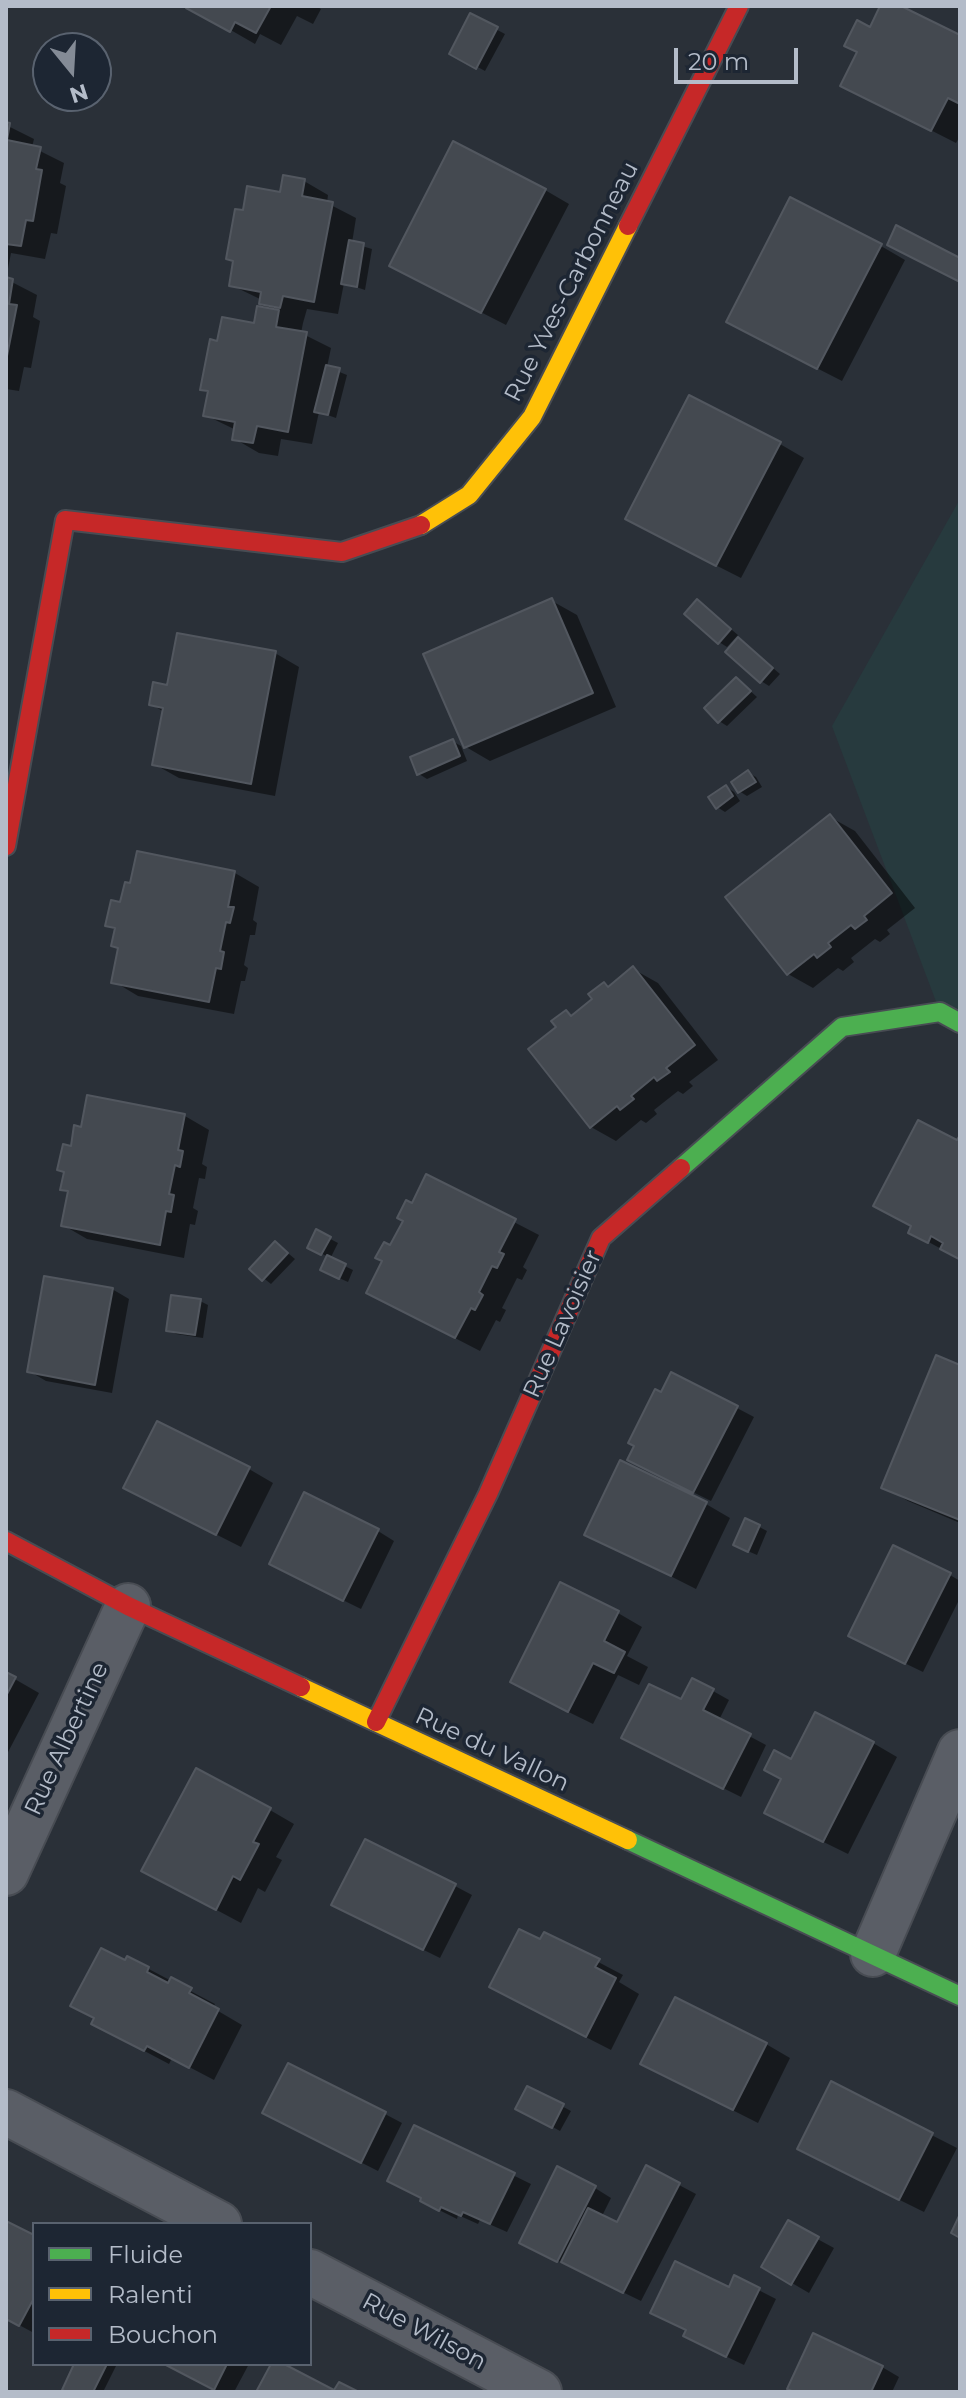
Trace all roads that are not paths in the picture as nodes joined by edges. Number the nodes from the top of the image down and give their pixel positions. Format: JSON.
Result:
{"nodes":[{"id":1,"x":739,"y":6,"type":"edge"},
{"id":2,"x":6,"y":846,"type":"edge"},
{"id":3,"x":960,"y":1023,"type":"edge"},
{"id":4,"x":6,"y":1541,"type":"edge"},
{"id":5,"x":128,"y":1606,"type":"junction"},
{"id":6,"x":376,"y":1722,"type":"junction"},
{"id":7,"x":960,"y":1752,"type":"edge"},
{"id":8,"x":6,"y":1873,"type":"edge"},
{"id":9,"x":873,"y":1954,"type":"junction"},
{"id":10,"x":960,"y":1996,"type":"edge"},
{"id":11,"x":6,"y":2112,"type":"edge"},
{"id":12,"x":215,"y":2222,"type":"edge"},
{"id":13,"x":312,"y":2273,"type":"edge"},
{"id":14,"x":539,"y":2392,"type":"edge"}],
"edges":[{"from":1,"to":2,"type":"street","name":"Rue Yves-Carbonneau"},
{"from":3,"to":6,"type":"street","name":"Rue Lavoisier"},
{"from":4,"to":5,"type":"street","name":"Rue du Vallon"},
{"from":5,"to":6,"type":"street","name":"Rue du Vallon"},
{"from":5,"to":8,"type":"street","name":"Rue Albertine"},
{"from":6,"to":9,"type":"street","name":"Rue du Vallon"},
{"from":7,"to":9,"type":"street"},
{"from":9,"to":10,"type":"street","name":"Rue du Vallon"},
{"from":11,"to":12,"type":"street"},
{"from":13,"to":14,"type":"street","name":"Rue Wilson"}]}
